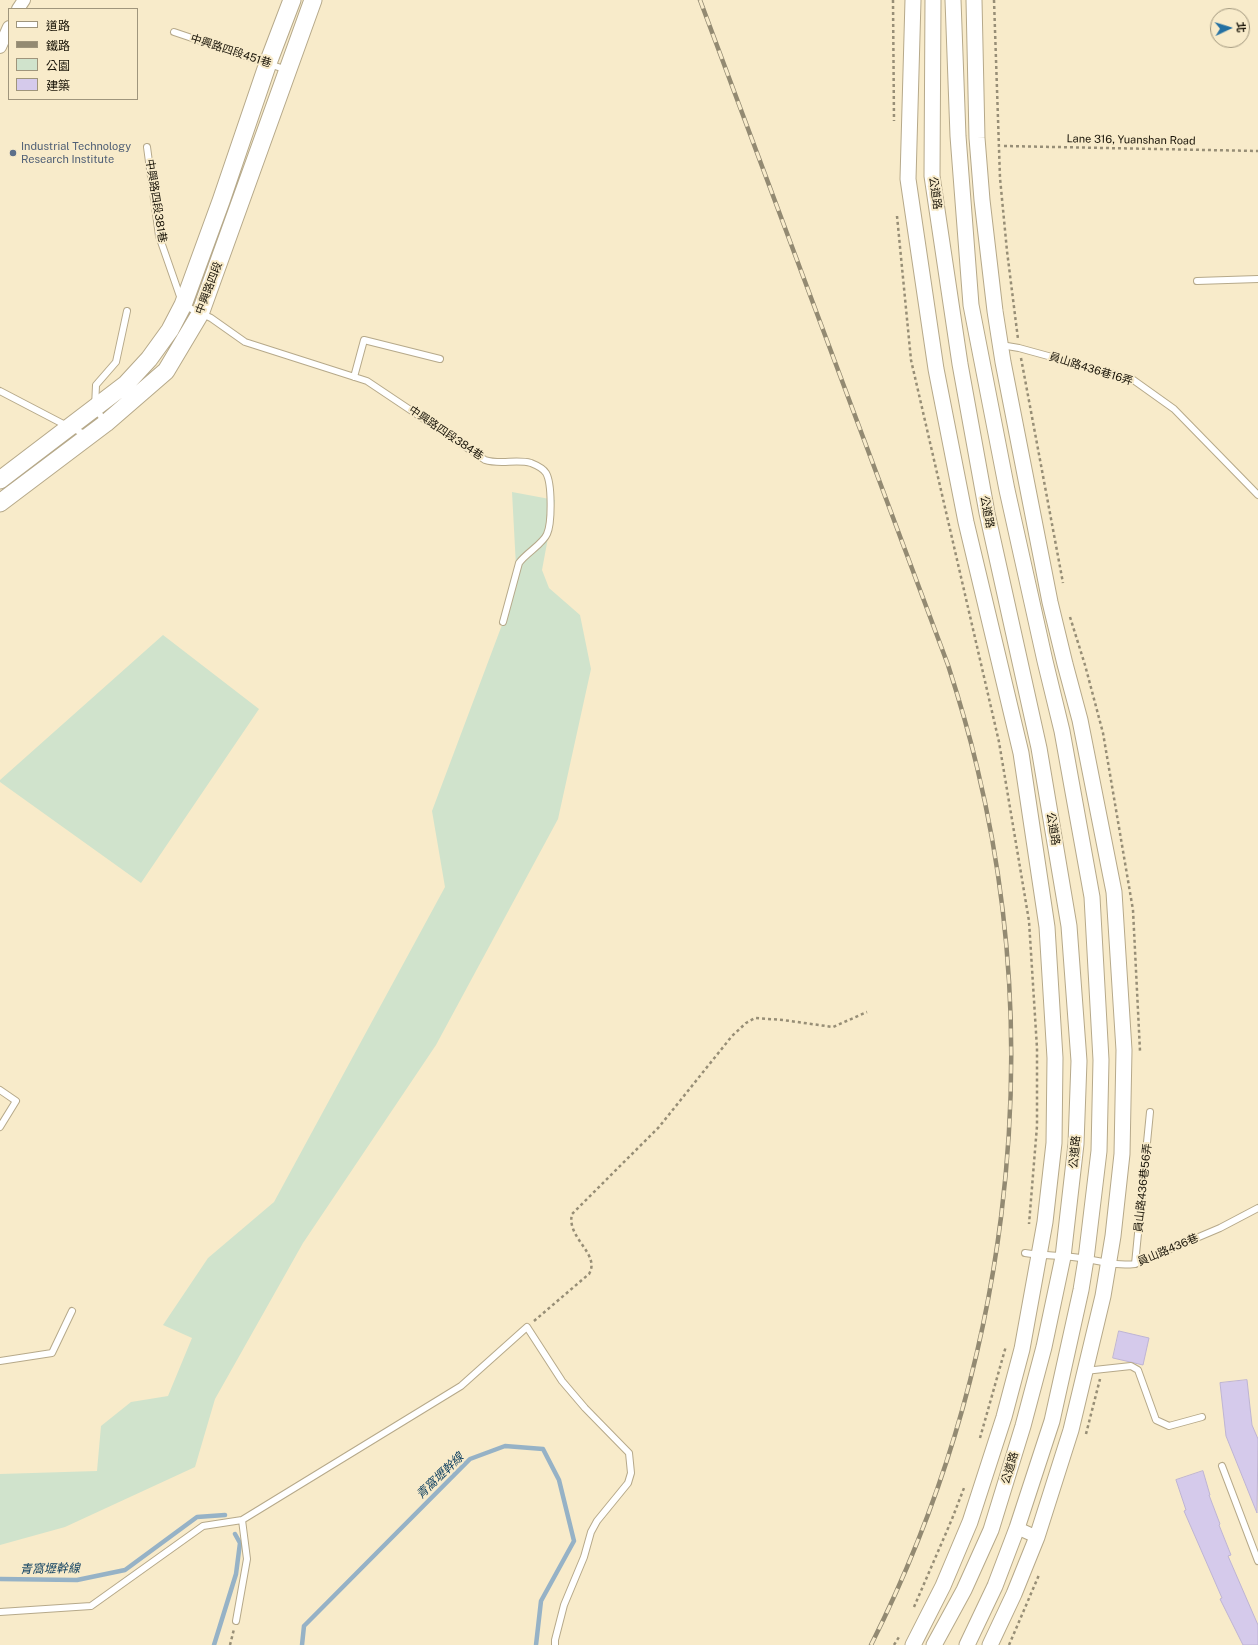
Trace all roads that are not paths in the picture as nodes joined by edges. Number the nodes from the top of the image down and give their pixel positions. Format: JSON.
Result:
{"nodes":[{"id":1,"x":292,"y":0,"type":"edge"},
{"id":2,"x":313,"y":0,"type":"edge"},
{"id":3,"x":913,"y":0,"type":"edge"},
{"id":4,"x":933,"y":0,"type":"edge"},
{"id":5,"x":954,"y":0,"type":"edge"},
{"id":6,"x":974,"y":0,"type":"edge"},
{"id":7,"x":8,"y":29,"type":"edge"},
{"id":8,"x":174,"y":32,"type":"dead end"},
{"id":9,"x":0,"y":47,"type":"edge"},
{"id":10,"x":268,"y":63,"type":"junction"},
{"id":11,"x":287,"y":70,"type":"junction"},
{"id":12,"x":958,"y":136,"type":"junction"},
{"id":13,"x":977,"y":138,"type":"junction"},
{"id":14,"x":147,"y":148,"type":"dead end"},
{"id":15,"x":970,"y":170,"type":"junction"},
{"id":16,"x":964,"y":199,"type":"junction"},
{"id":17,"x":982,"y":200,"type":"junction"},
{"id":18,"x":1258,"y":279,"type":"edge"},
{"id":19,"x":1197,"y":281,"type":"dead end"},
{"id":20,"x":183,"y":305,"type":"junction"},
{"id":21,"x":127,"y":311,"type":"dead end"},
{"id":22,"x":200,"y":314,"type":"junction"},
{"id":23,"x":1000,"y":345,"type":"junction"},
{"id":24,"x":440,"y":359,"type":"dead end"},
{"id":25,"x":354,"y":377,"type":"junction"},
{"id":26,"x":0,"y":391,"type":"edge"},
{"id":27,"x":95,"y":408,"type":"junction"},
{"id":28,"x":106,"y":423,"type":"junction"},
{"id":29,"x":69,"y":427,"type":"junction"},
{"id":30,"x":89,"y":435,"type":"junction"},
{"id":31,"x":0,"y":480,"type":"edge"},
{"id":32,"x":1258,"y":495,"type":"edge"},
{"id":33,"x":0,"y":503,"type":"edge"},
{"id":34,"x":503,"y":622,"type":"dead end"},
{"id":35,"x":0,"y":1090,"type":"edge"},
{"id":36,"x":1150,"y":1112,"type":"dead end"},
{"id":37,"x":0,"y":1127,"type":"edge"},
{"id":38,"x":1258,"y":1208,"type":"edge"},
{"id":39,"x":1025,"y":1253,"type":"dead end"},
{"id":40,"x":1040,"y":1255,"type":"junction"},
{"id":41,"x":1063,"y":1257,"type":"junction"},
{"id":42,"x":1086,"y":1259,"type":"junction"},
{"id":43,"x":1108,"y":1264,"type":"junction"},
{"id":44,"x":1135,"y":1264,"type":"junction"},
{"id":45,"x":72,"y":1311,"type":"dead end"},
{"id":46,"x":0,"y":1361,"type":"edge"},
{"id":47,"x":1085,"y":1371,"type":"junction"},
{"id":48,"x":1202,"y":1417,"type":"dead end"},
{"id":49,"x":1222,"y":1466,"type":"dead end"},
{"id":50,"x":242,"y":1520,"type":"junction"},
{"id":51,"x":1018,"y":1528,"type":"junction"},
{"id":52,"x":1036,"y":1537,"type":"junction"},
{"id":53,"x":1257,"y":1554,"type":"edge"},
{"id":54,"x":1258,"y":1561,"type":"edge"},
{"id":55,"x":0,"y":1612,"type":"edge"},
{"id":56,"x":236,"y":1621,"type":"road end"},
{"id":57,"x":555,"y":1645,"type":"edge"},
{"id":58,"x":913,"y":1645,"type":"edge"},
{"id":59,"x":934,"y":1645,"type":"edge"},
{"id":60,"x":967,"y":1645,"type":"edge"},
{"id":61,"x":990,"y":1645,"type":"edge"}],
"edges":[{"from":1,"to":10,"type":"main road","name":"中興路四段"},
{"from":2,"to":11,"type":"main road","name":"中興路四段"},
{"from":3,"to":40,"type":"street","name":"公道路"},
{"from":4,"to":41,"type":"street","name":"公道路"},
{"from":5,"to":12,"type":"street","name":"公道路"},
{"from":6,"to":13,"type":"street"},
{"from":7,"to":9,"type":"street"},
{"from":8,"to":10,"type":"lane","name":"中興路四段451巷"},
{"from":10,"to":11,"type":"lane","name":"中興路四段451巷"},
{"from":10,"to":20,"type":"main road","name":"中興路四段"},
{"from":11,"to":22,"type":"main road","name":"中興路四段"},
{"from":12,"to":15,"type":"street"},
{"from":12,"to":16,"type":"street","name":"公道路"},
{"from":13,"to":15,"type":"street"},
{"from":13,"to":17,"type":"street"},
{"from":14,"to":20,"type":"lane","name":"中興路四段381巷"},
{"from":15,"to":16,"type":"street"},
{"from":15,"to":17,"type":"street"},
{"from":16,"to":42,"type":"street","name":"公道路"},
{"from":17,"to":23,"type":"street"},
{"from":18,"to":19,"type":"lane"},
{"from":20,"to":22,"type":"lane"},
{"from":20,"to":27,"type":"main road","name":"中興路四段"},
{"from":21,"to":27,"type":"lane"},
{"from":22,"to":25,"type":"lane","name":"中興路四段384巷"},
{"from":22,"to":28,"type":"main road","name":"中興路四段"},
{"from":23,"to":32,"type":"lane","name":"員山路436巷16弄"},
{"from":23,"to":43,"type":"street"},
{"from":24,"to":25,"type":"lane"},
{"from":25,"to":34,"type":"lane","name":"中興路四段384巷"},
{"from":26,"to":29,"type":"lane"},
{"from":27,"to":28,"type":"lane"},
{"from":27,"to":29,"type":"main road","name":"中興路四段"},
{"from":28,"to":30,"type":"main road","name":"中興路四段"},
{"from":29,"to":30,"type":"lane"},
{"from":29,"to":31,"type":"main road","name":"中興路四段"},
{"from":30,"to":33,"type":"main road","name":"中興路四段"},
{"from":35,"to":37,"type":"lane"},
{"from":36,"to":44,"type":"lane","name":"員山路436巷56弄"},
{"from":38,"to":44,"type":"lane","name":"員山路436巷"},
{"from":39,"to":40,"type":"lane","name":"員山路436巷"},
{"from":40,"to":41,"type":"lane","name":"員山路436巷"},
{"from":40,"to":58,"type":"street","name":"公道路"},
{"from":41,"to":42,"type":"lane","name":"員山路436巷"},
{"from":41,"to":59,"type":"street","name":"公道路"},
{"from":42,"to":43,"type":"lane","name":"員山路436巷"},
{"from":42,"to":51,"type":"street","name":"公道路"},
{"from":43,"to":44,"type":"lane","name":"員山路436巷"},
{"from":43,"to":47,"type":"street"},
{"from":45,"to":46,"type":"lane"},
{"from":47,"to":48,"type":"lane"},
{"from":47,"to":52,"type":"street"},
{"from":49,"to":53,"type":"lane"},
{"from":50,"to":55,"type":"lane"},
{"from":50,"to":56,"type":"lane"},
{"from":50,"to":57,"type":"lane"},
{"from":51,"to":52,"type":"street"},
{"from":51,"to":60,"type":"street","name":"公道路"},
{"from":52,"to":61,"type":"street"},
{"from":53,"to":54,"type":"lane"}]}
